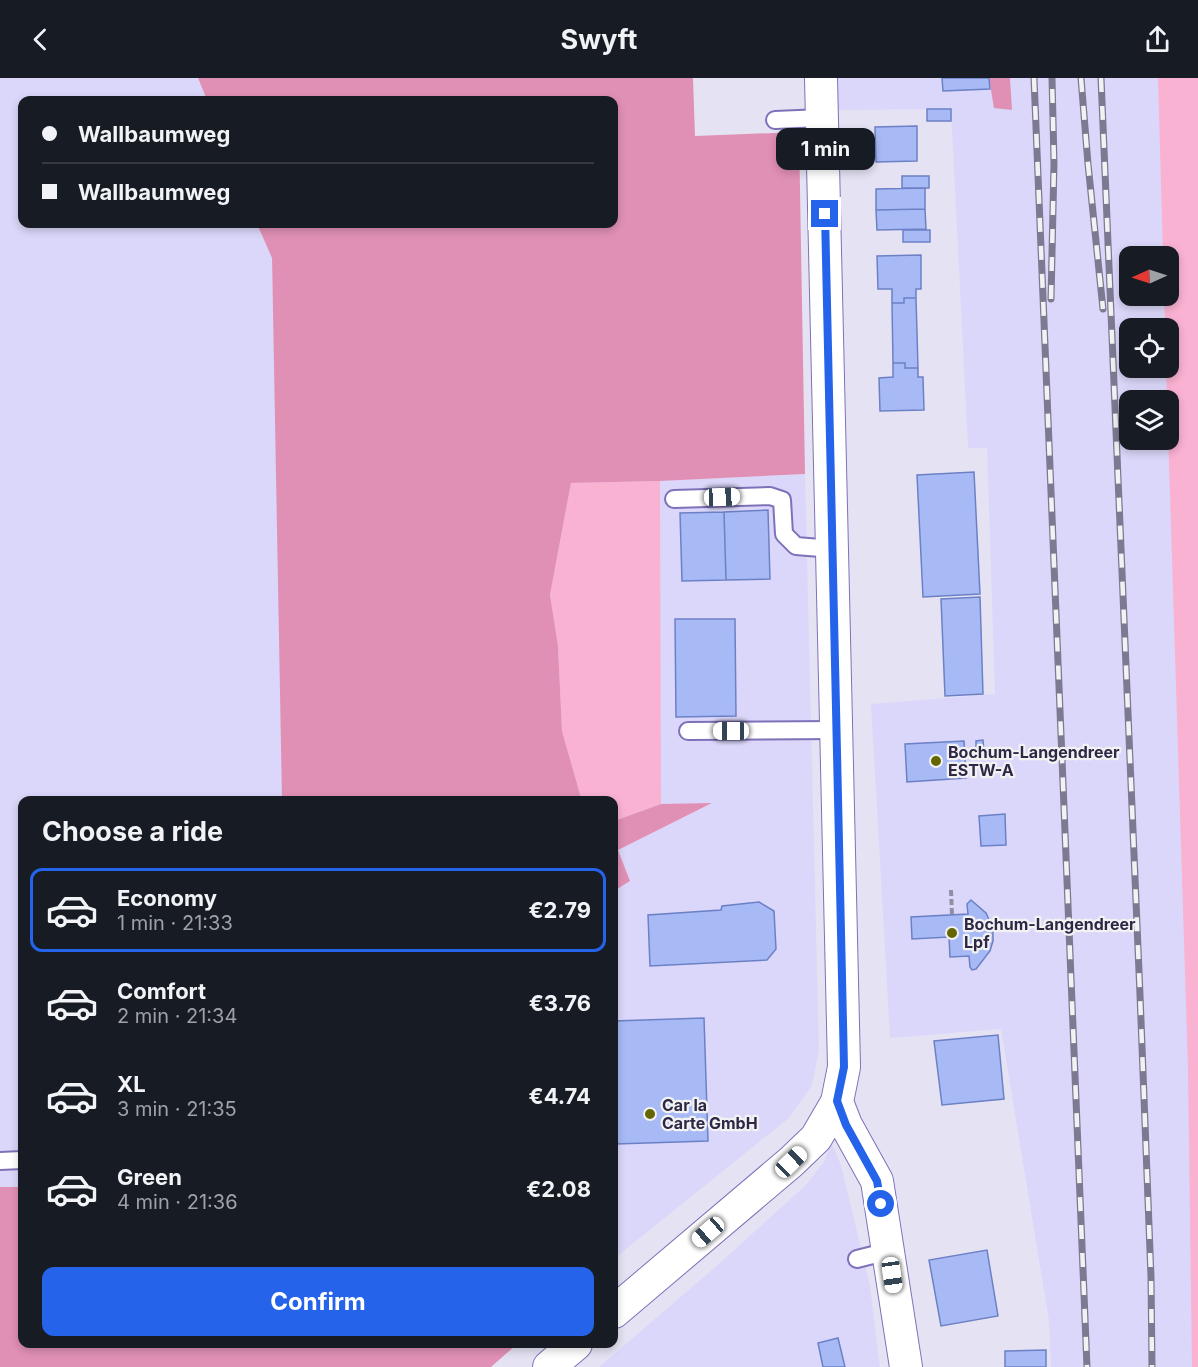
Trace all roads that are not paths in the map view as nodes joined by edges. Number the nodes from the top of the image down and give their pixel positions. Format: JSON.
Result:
{"nodes":[{"id":1,"x":822,"y":78,"type":"edge"},
{"id":2,"x":822,"y":118,"type":"junction"},
{"id":3,"x":775,"y":120,"type":"dead end"},
{"id":4,"x":674,"y":499,"type":"dead end"},
{"id":5,"x":833,"y":549,"type":"junction"},
{"id":6,"x":837,"y":730,"type":"junction"},
{"id":7,"x":688,"y":731,"type":"dead end"},
{"id":8,"x":837,"y":1101,"type":"junction"},
{"id":9,"x":18,"y":1160,"type":"edge"},
{"id":10,"x":0,"y":1161,"type":"edge"},
{"id":11,"x":889,"y":1251,"type":"junction"},
{"id":12,"x":857,"y":1259,"type":"dead end"},
{"id":13,"x":618,"y":1309,"type":"edge"},
{"id":14,"x":571,"y":1348,"type":"edge"},
{"id":15,"x":549,"y":1367,"type":"edge"},
{"id":16,"x":906,"y":1367,"type":"edge"}],
"edges":[{"from":1,"to":2,"type":"street"},
{"from":2,"to":3,"type":"lane"},
{"from":2,"to":5,"type":"street"},
{"from":4,"to":5,"type":"lane"},
{"from":5,"to":6,"type":"street"},
{"from":6,"to":7,"type":"lane"},
{"from":6,"to":8,"type":"street"},
{"from":8,"to":11,"type":"street"},
{"from":8,"to":13,"type":"street"},
{"from":9,"to":10,"type":"lane"},
{"from":11,"to":12,"type":"lane"},
{"from":11,"to":16,"type":"street"},
{"from":14,"to":15,"type":"street"}]}
